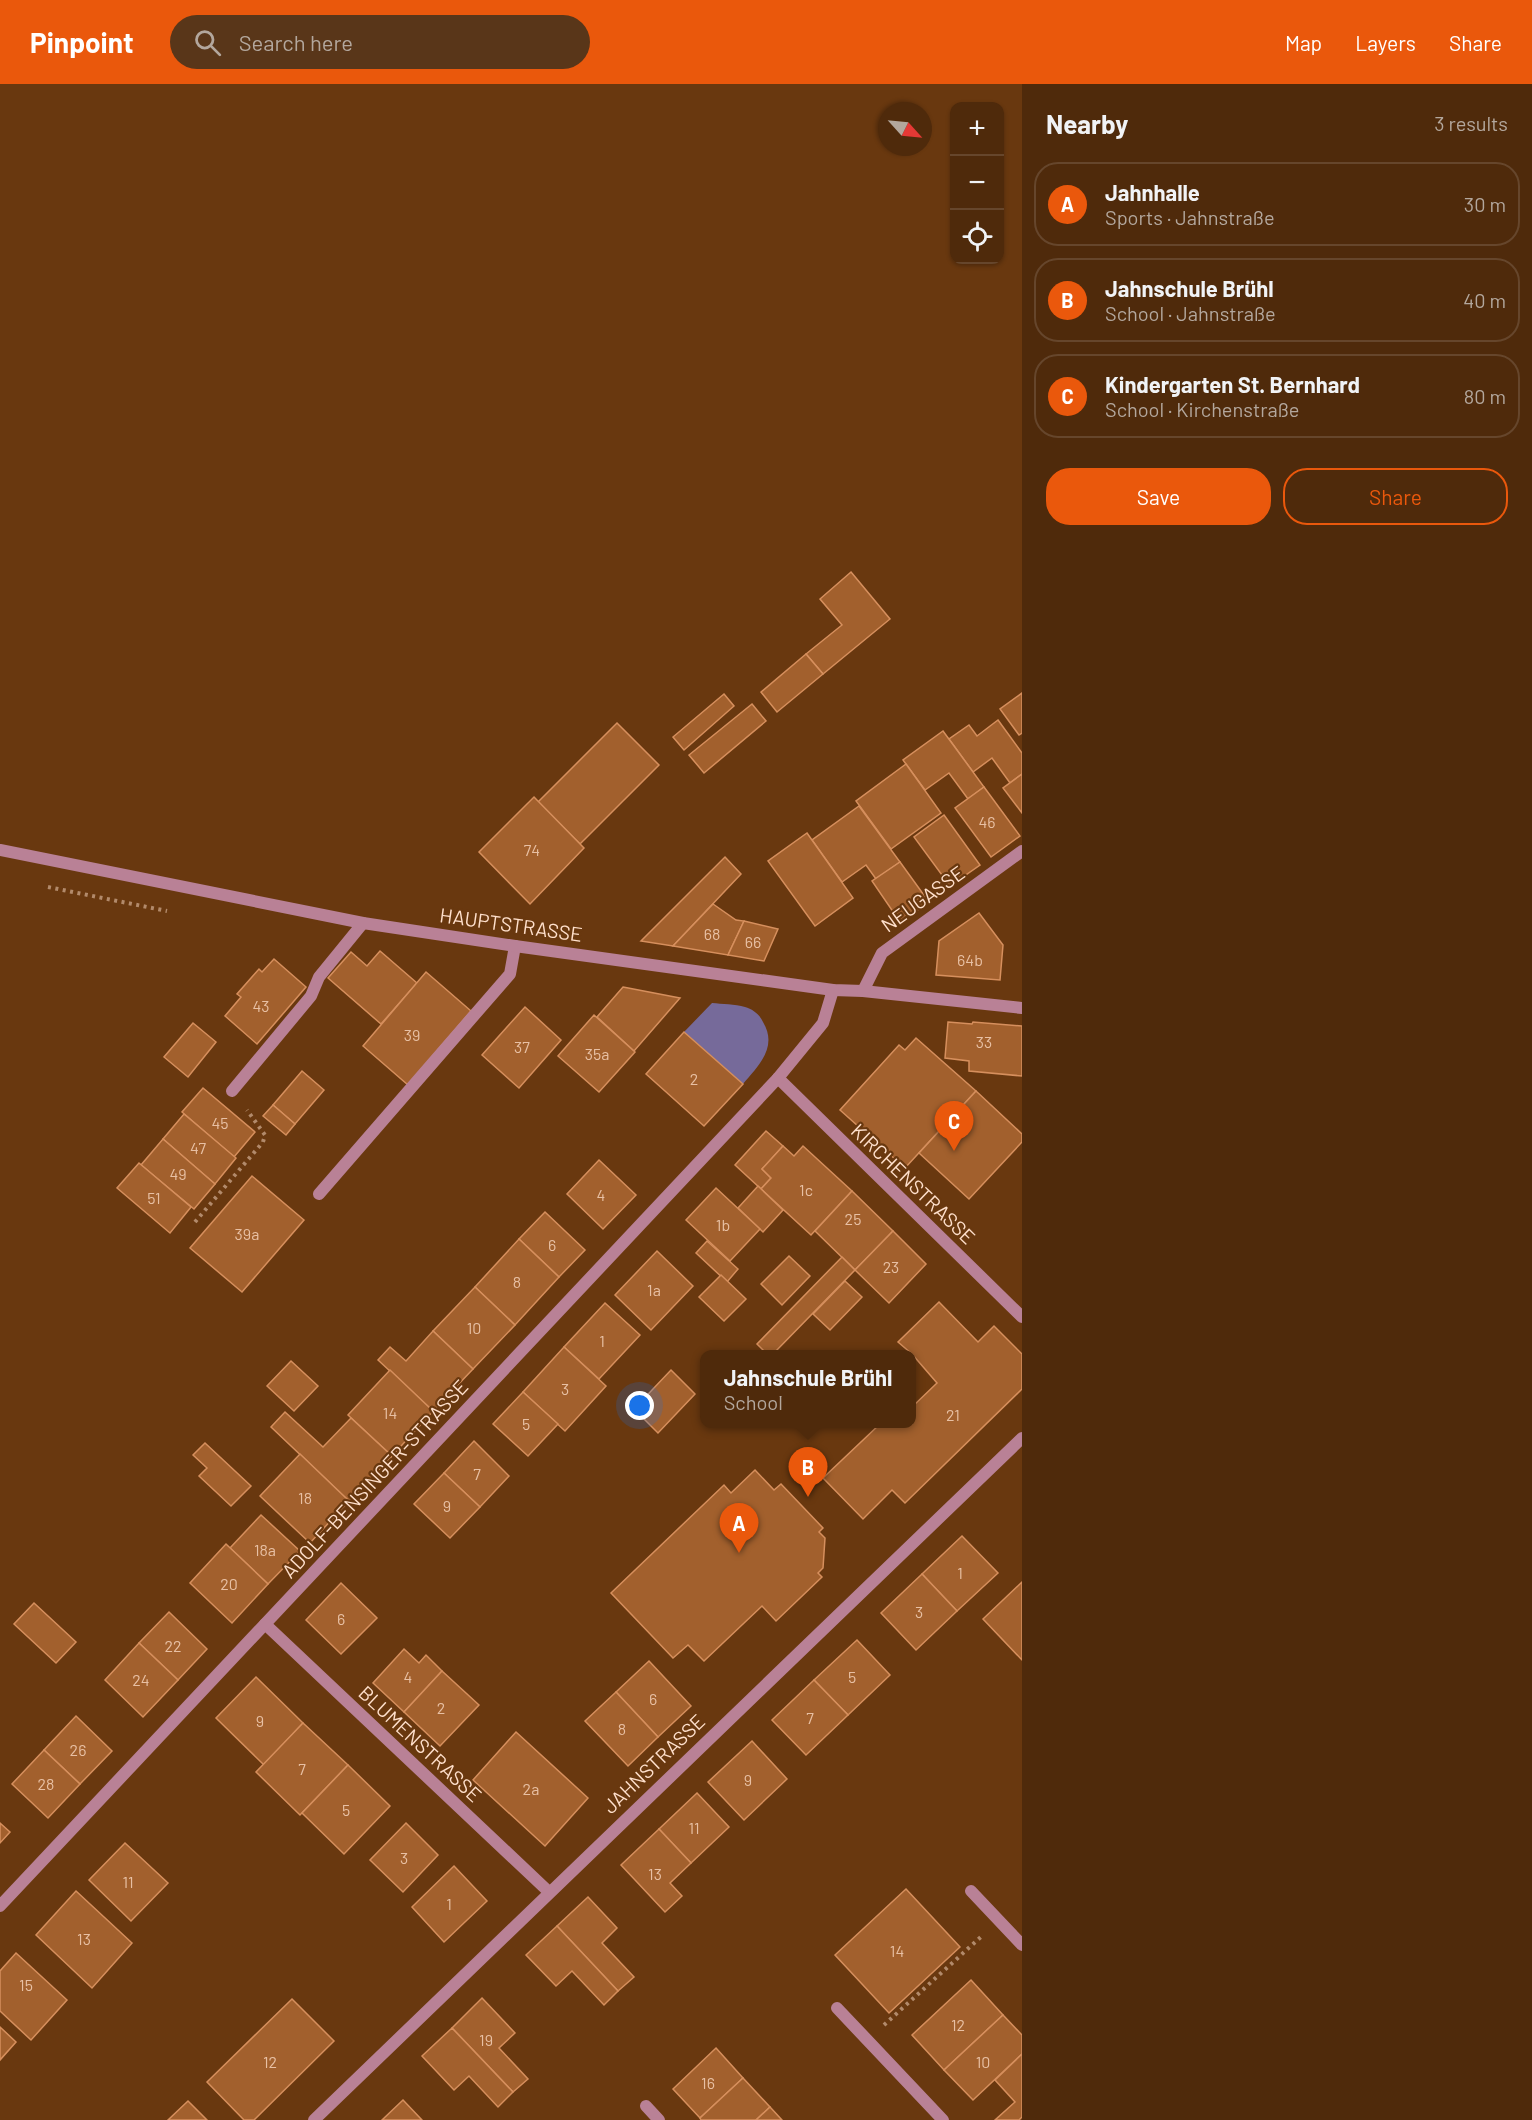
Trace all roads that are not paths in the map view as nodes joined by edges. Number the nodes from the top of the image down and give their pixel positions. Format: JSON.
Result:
{"nodes":[{"id":1,"x":0,"y":850,"type":"edge"},
{"id":2,"x":1022,"y":851,"type":"edge"},
{"id":3,"x":363,"y":922,"type":"junction"},
{"id":4,"x":515,"y":946,"type":"junction"},
{"id":5,"x":833,"y":990,"type":"junction"},
{"id":6,"x":864,"y":991,"type":"junction"},
{"id":7,"x":1022,"y":1008,"type":"edge"},
{"id":8,"x":778,"y":1078,"type":"junction"},
{"id":9,"x":232,"y":1090,"type":"road end"},
{"id":10,"x":319,"y":1194,"type":"dead end"},
{"id":11,"x":1022,"y":1317,"type":"edge"},
{"id":12,"x":1022,"y":1438,"type":"edge"},
{"id":13,"x":265,"y":1624,"type":"junction"},
{"id":14,"x":971,"y":1891,"type":"dead end"},
{"id":15,"x":549,"y":1892,"type":"junction"},
{"id":16,"x":0,"y":1906,"type":"edge"},
{"id":17,"x":1022,"y":1945,"type":"edge"},
{"id":18,"x":837,"y":2008,"type":"dead end"},
{"id":19,"x":646,"y":2106,"type":"dead end"},
{"id":20,"x":314,"y":2120,"type":"edge"},
{"id":21,"x":659,"y":2120,"type":"edge"},
{"id":22,"x":943,"y":2120,"type":"edge"}],
"edges":[{"from":1,"to":3,"type":"street","name":"HAUPTSTRASSE"},
{"from":2,"to":6,"type":"street","name":"NEUGASSE"},
{"from":3,"to":4,"type":"street","name":"HAUPTSTRASSE"},
{"from":3,"to":9,"type":"street"},
{"from":4,"to":5,"type":"street","name":"HAUPTSTRASSE"},
{"from":4,"to":10,"type":"street"},
{"from":5,"to":6,"type":"street","name":"HAUPTSTRASSE"},
{"from":5,"to":8,"type":"street"},
{"from":6,"to":7,"type":"street","name":"HAUPTSTRASSE"},
{"from":8,"to":11,"type":"street","name":"KIRCHENSTRASSE"},
{"from":8,"to":13,"type":"street","name":"ADOLF-BENSINGER-STRASSE"},
{"from":12,"to":15,"type":"street","name":"JAHNSTRASSE"},
{"from":13,"to":15,"type":"street","name":"BLUMENSTRASSE"},
{"from":13,"to":16,"type":"street","name":"ADOLF-BENSINGER-STRASSE"},
{"from":14,"to":17,"type":"street"},
{"from":15,"to":20,"type":"street","name":"JAHNSTRASSE"},
{"from":18,"to":22,"type":"street"},
{"from":19,"to":21,"type":"street"}]}
